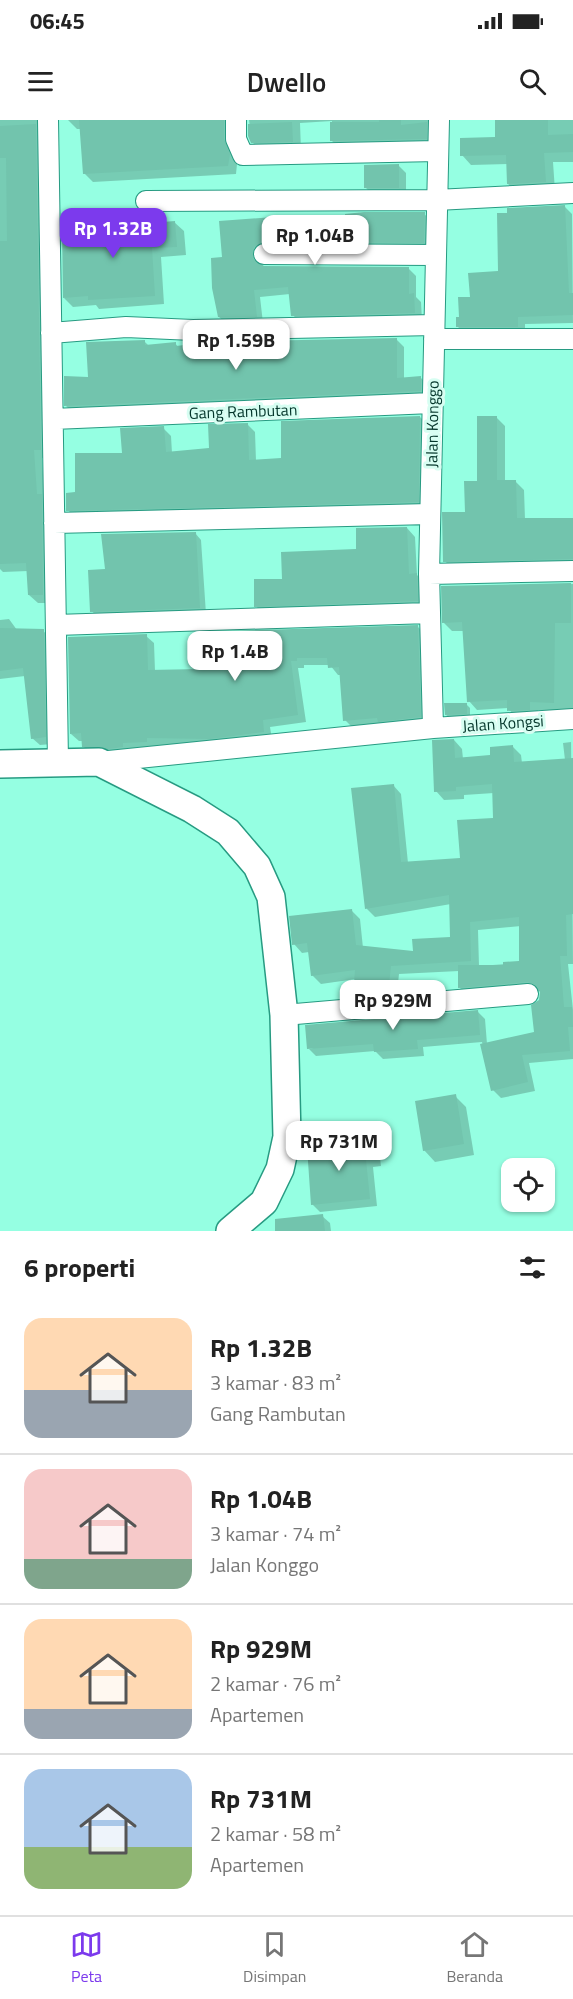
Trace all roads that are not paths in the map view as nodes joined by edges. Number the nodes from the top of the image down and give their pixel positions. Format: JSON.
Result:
{"nodes":[{"id":1,"x":48,"y":120,"type":"edge"},
{"id":2,"x":236,"y":120,"type":"edge"},
{"id":3,"x":439,"y":120,"type":"edge"},
{"id":4,"x":437,"y":151,"type":"junction"},
{"id":5,"x":573,"y":193,"type":"edge"},
{"id":6,"x":436,"y":200,"type":"junction"},
{"id":7,"x":146,"y":201,"type":"dead end"},
{"id":8,"x":264,"y":254,"type":"dead end"},
{"id":9,"x":435,"y":255,"type":"junction"},
{"id":10,"x":434,"y":332,"type":"junction"},
{"id":11,"x":51,"y":333,"type":"junction"},
{"id":12,"x":573,"y":339,"type":"edge"},
{"id":13,"x":432,"y":403,"type":"junction"},
{"id":14,"x":53,"y":419,"type":"junction"},
{"id":15,"x":430,"y":514,"type":"junction"},
{"id":16,"x":54,"y":523,"type":"junction"},
{"id":17,"x":573,"y":571,"type":"edge"},
{"id":18,"x":429,"y":574,"type":"junction"},
{"id":19,"x":429,"y":613,"type":"junction"},
{"id":20,"x":56,"y":625,"type":"junction"},
{"id":21,"x":573,"y":719,"type":"edge"},
{"id":22,"x":433,"y":728,"type":"junction"},
{"id":23,"x":58,"y":762,"type":"junction"},
{"id":24,"x":99,"y":762,"type":"junction"},
{"id":25,"x":0,"y":764,"type":"edge"},
{"id":26,"x":528,"y":994,"type":"dead end"},
{"id":27,"x":284,"y":1015,"type":"junction"},
{"id":28,"x":230,"y":1231,"type":"edge"}],
"edges":[{"from":1,"to":11,"type":"street"},
{"from":2,"to":4,"type":"street"},
{"from":3,"to":4,"type":"street","name":"Jalan Konggo"},
{"from":4,"to":6,"type":"street","name":"Jalan Konggo"},
{"from":5,"to":6,"type":"street"},
{"from":6,"to":7,"type":"street"},
{"from":6,"to":9,"type":"street","name":"Jalan Konggo"},
{"from":8,"to":9,"type":"street"},
{"from":9,"to":10,"type":"street","name":"Jalan Konggo"},
{"from":10,"to":11,"type":"street"},
{"from":10,"to":12,"type":"street"},
{"from":10,"to":13,"type":"street","name":"Jalan Konggo"},
{"from":11,"to":14,"type":"street"},
{"from":13,"to":14,"type":"street","name":"Gang Rambutan"},
{"from":13,"to":15,"type":"street","name":"Jalan Konggo"},
{"from":14,"to":16,"type":"street"},
{"from":15,"to":16,"type":"street"},
{"from":15,"to":18,"type":"street","name":"Jalan Konggo"},
{"from":16,"to":20,"type":"street"},
{"from":17,"to":18,"type":"street"},
{"from":18,"to":19,"type":"street","name":"Jalan Konggo"},
{"from":19,"to":20,"type":"street"},
{"from":19,"to":22,"type":"street","name":"Jalan Konggo"},
{"from":20,"to":23,"type":"street"},
{"from":21,"to":22,"type":"street","name":"Jalan Kongsi"},
{"from":22,"to":24,"type":"street","name":"Jalan Kongsi"},
{"from":23,"to":24,"type":"street"},
{"from":23,"to":25,"type":"street"},
{"from":24,"to":27,"type":"street"},
{"from":26,"to":27,"type":"street"},
{"from":27,"to":28,"type":"street"}]}
